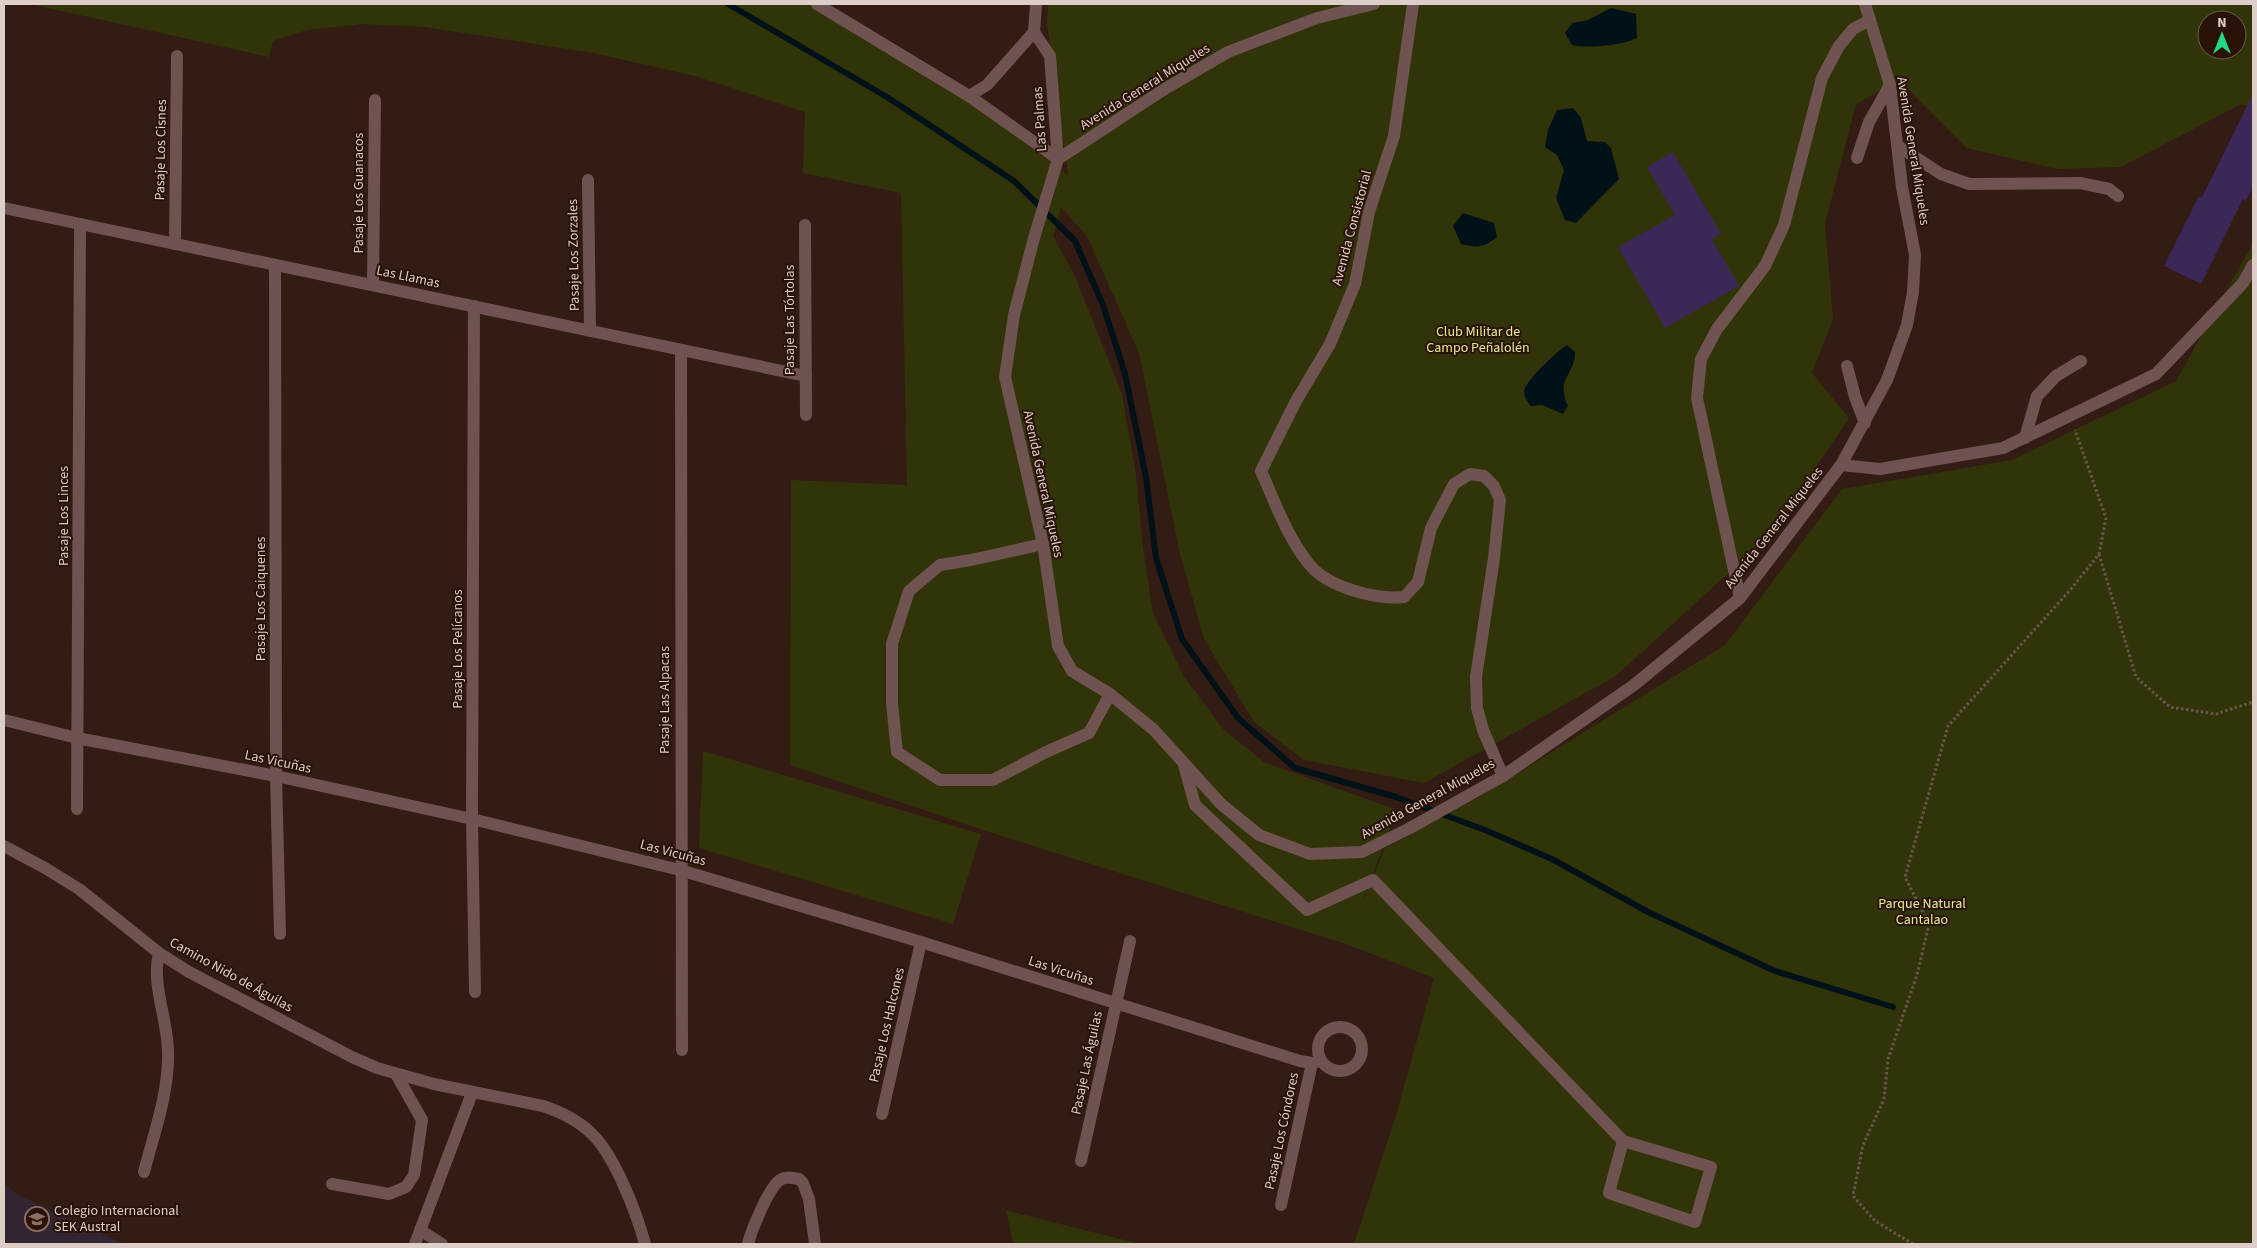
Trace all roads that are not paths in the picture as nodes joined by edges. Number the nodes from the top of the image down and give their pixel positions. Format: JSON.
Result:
{"nodes":[{"id":1,"x":817,"y":4,"type":"edge"},
{"id":2,"x":1036,"y":4,"type":"edge"},
{"id":3,"x":1374,"y":4,"type":"edge"},
{"id":4,"x":1412,"y":4,"type":"edge"},
{"id":5,"x":1865,"y":4,"type":"edge"},
{"id":6,"x":1870,"y":20,"type":"junction"},
{"id":7,"x":1034,"y":32,"type":"junction"},
{"id":8,"x":177,"y":56,"type":"dead end"},
{"id":9,"x":1890,"y":85,"type":"junction"},
{"id":10,"x":969,"y":96,"type":"junction"},
{"id":11,"x":375,"y":100,"type":"dead end"},
{"id":12,"x":1898,"y":146,"type":"junction"},
{"id":13,"x":1857,"y":158,"type":"dead end"},
{"id":14,"x":1058,"y":159,"type":"junction"},
{"id":15,"x":588,"y":180,"type":"dead end"},
{"id":16,"x":2118,"y":196,"type":"dead end"},
{"id":17,"x":4,"y":208,"type":"edge"},
{"id":18,"x":80,"y":224,"type":"junction"},
{"id":19,"x":805,"y":225,"type":"dead end"},
{"id":20,"x":175,"y":244,"type":"junction"},
{"id":21,"x":275,"y":265,"type":"junction"},
{"id":22,"x":2253,"y":265,"type":"edge"},
{"id":23,"x":374,"y":285,"type":"junction"},
{"id":24,"x":474,"y":306,"type":"junction"},
{"id":25,"x":590,"y":331,"type":"junction"},
{"id":26,"x":681,"y":350,"type":"junction"},
{"id":27,"x":2081,"y":361,"type":"dead end"},
{"id":28,"x":1847,"y":366,"type":"dead end"},
{"id":29,"x":806,"y":376,"type":"junction"},
{"id":30,"x":806,"y":415,"type":"dead end"},
{"id":31,"x":1865,"y":423,"type":"junction"},
{"id":32,"x":2025,"y":438,"type":"junction"},
{"id":33,"x":1841,"y":465,"type":"junction"},
{"id":34,"x":1043,"y":544,"type":"junction"},
{"id":35,"x":1740,"y":598,"type":"junction"},
{"id":36,"x":1110,"y":694,"type":"junction"},
{"id":37,"x":4,"y":720,"type":"edge"},
{"id":38,"x":78,"y":738,"type":"junction"},
{"id":39,"x":1183,"y":762,"type":"junction"},
{"id":40,"x":276,"y":776,"type":"junction"},
{"id":41,"x":1503,"y":776,"type":"junction"},
{"id":42,"x":78,"y":809,"type":"dead end"},
{"id":43,"x":472,"y":819,"type":"junction"},
{"id":44,"x":4,"y":846,"type":"edge"},
{"id":45,"x":680,"y":870,"type":"junction"},
{"id":46,"x":280,"y":934,"type":"dead end"},
{"id":47,"x":1130,"y":941,"type":"dead end"},
{"id":48,"x":921,"y":942,"type":"junction"},
{"id":49,"x":159,"y":953,"type":"junction"},
{"id":50,"x":475,"y":992,"type":"dead end"},
{"id":51,"x":1116,"y":1004,"type":"junction"},
{"id":52,"x":682,"y":1050,"type":"dead end"},
{"id":53,"x":1316,"y":1062,"type":"joint"},
{"id":54,"x":396,"y":1074,"type":"junction"},
{"id":55,"x":472,"y":1093,"type":"junction"},
{"id":56,"x":882,"y":1114,"type":"dead end"},
{"id":57,"x":1623,"y":1142,"type":"junction"},
{"id":58,"x":1081,"y":1162,"type":"dead end"},
{"id":59,"x":144,"y":1172,"type":"dead end"},
{"id":60,"x":332,"y":1184,"type":"dead end"},
{"id":61,"x":1281,"y":1205,"type":"dead end"},
{"id":62,"x":420,"y":1230,"type":"junction"},
{"id":63,"x":415,"y":1244,"type":"edge"},
{"id":64,"x":442,"y":1244,"type":"edge"},
{"id":65,"x":645,"y":1244,"type":"edge"},
{"id":66,"x":748,"y":1244,"type":"edge"},
{"id":67,"x":815,"y":1244,"type":"edge"}],
"edges":[{"from":1,"to":10,"type":"street","name":"Las Palmas"},
{"from":2,"to":7,"type":"street"},
{"from":3,"to":14,"type":"street","name":"Avenida General Miqueles"},
{"from":4,"to":41,"type":"street","name":"Avenida Consistorial"},
{"from":5,"to":6,"type":"street","name":"Avenida General Miqueles"},
{"from":6,"to":9,"type":"street","name":"Avenida General Miqueles"},
{"from":6,"to":35,"type":"street"},
{"from":7,"to":10,"type":"street"},
{"from":7,"to":14,"type":"street","name":"Las Palmas"},
{"from":8,"to":20,"type":"street","name":"Pasaje Los Cisnes"},
{"from":9,"to":12,"type":"street","name":"Avenida General Miqueles"},
{"from":9,"to":13,"type":"street"},
{"from":10,"to":14,"type":"street","name":"Las Palmas"},
{"from":11,"to":23,"type":"street","name":"Pasaje Los Guanacos"},
{"from":12,"to":16,"type":"street"},
{"from":12,"to":31,"type":"street","name":"Avenida General Miqueles"},
{"from":14,"to":34,"type":"street","name":"Avenida General Miqueles"},
{"from":15,"to":25,"type":"street","name":"Pasaje Los Zorzales"},
{"from":17,"to":18,"type":"street","name":"Las Llamas"},
{"from":18,"to":20,"type":"street","name":"Las Llamas"},
{"from":18,"to":38,"type":"street","name":"Pasaje Los Linces"},
{"from":19,"to":29,"type":"street","name":"Pasaje Las Tórtolas"},
{"from":20,"to":21,"type":"street","name":"Las Llamas"},
{"from":21,"to":23,"type":"street","name":"Las Llamas"},
{"from":21,"to":40,"type":"street","name":"Pasaje Los Caiquenes"},
{"from":22,"to":32,"type":"street"},
{"from":23,"to":24,"type":"street","name":"Las Llamas"},
{"from":24,"to":25,"type":"street","name":"Las Llamas"},
{"from":24,"to":43,"type":"street","name":"Pasaje Los Pelícanos"},
{"from":25,"to":26,"type":"street","name":"Las Llamas"},
{"from":26,"to":29,"type":"street","name":"Las Llamas"},
{"from":26,"to":45,"type":"street","name":"Pasaje Las Alpacas"},
{"from":27,"to":32,"type":"street"},
{"from":28,"to":31,"type":"street"},
{"from":29,"to":30,"type":"street","name":"Pasaje Las Tórtolas"},
{"from":31,"to":33,"type":"street","name":"Avenida General Miqueles"},
{"from":32,"to":33,"type":"street"},
{"from":33,"to":35,"type":"street","name":"Avenida General Miqueles"},
{"from":34,"to":36,"type":"street","name":"Avenida General Miqueles"},
{"from":34,"to":36,"type":"street"},
{"from":35,"to":41,"type":"street","name":"Avenida General Miqueles"},
{"from":36,"to":39,"type":"street","name":"Avenida General Miqueles"},
{"from":37,"to":38,"type":"street","name":"Las Vicuñas"},
{"from":38,"to":40,"type":"street","name":"Las Vicuñas"},
{"from":38,"to":42,"type":"street","name":"Pasaje Los Linces"},
{"from":39,"to":41,"type":"street","name":"Avenida General Miqueles"},
{"from":39,"to":57,"type":"street"},
{"from":40,"to":43,"type":"street","name":"Las Vicuñas"},
{"from":40,"to":46,"type":"street","name":"Pasaje Los Caiquenes"},
{"from":43,"to":45,"type":"street","name":"Las Vicuñas"},
{"from":43,"to":50,"type":"street","name":"Pasaje Los Pelícanos"},
{"from":44,"to":49,"type":"street","name":"Camino Nido de Águilas"},
{"from":45,"to":48,"type":"street","name":"Las Vicuñas"},
{"from":45,"to":52,"type":"street","name":"Pasaje Las Alpacas"},
{"from":47,"to":51,"type":"street","name":"Pasaje Las Águilas"},
{"from":48,"to":51,"type":"street","name":"Las Vicuñas"},
{"from":48,"to":56,"type":"street","name":"Pasaje Los Halcones"},
{"from":49,"to":54,"type":"street","name":"Camino Nido de Águilas"},
{"from":49,"to":59,"type":"street"},
{"from":51,"to":53,"type":"street","name":"Las Vicuñas"},
{"from":51,"to":58,"type":"street","name":"Pasaje Las Águilas"},
{"from":53,"to":61,"type":"street","name":"Pasaje Los Cóndores"},
{"from":54,"to":55,"type":"street","name":"Camino Nido de Águilas"},
{"from":54,"to":60,"type":"street"},
{"from":55,"to":62,"type":"street"},
{"from":55,"to":65,"type":"street","name":"Camino Nido de Águilas"},
{"from":57,"to":57,"type":"street"},
{"from":62,"to":63,"type":"street"},
{"from":62,"to":64,"type":"street"},
{"from":66,"to":67,"type":"street"}]}
